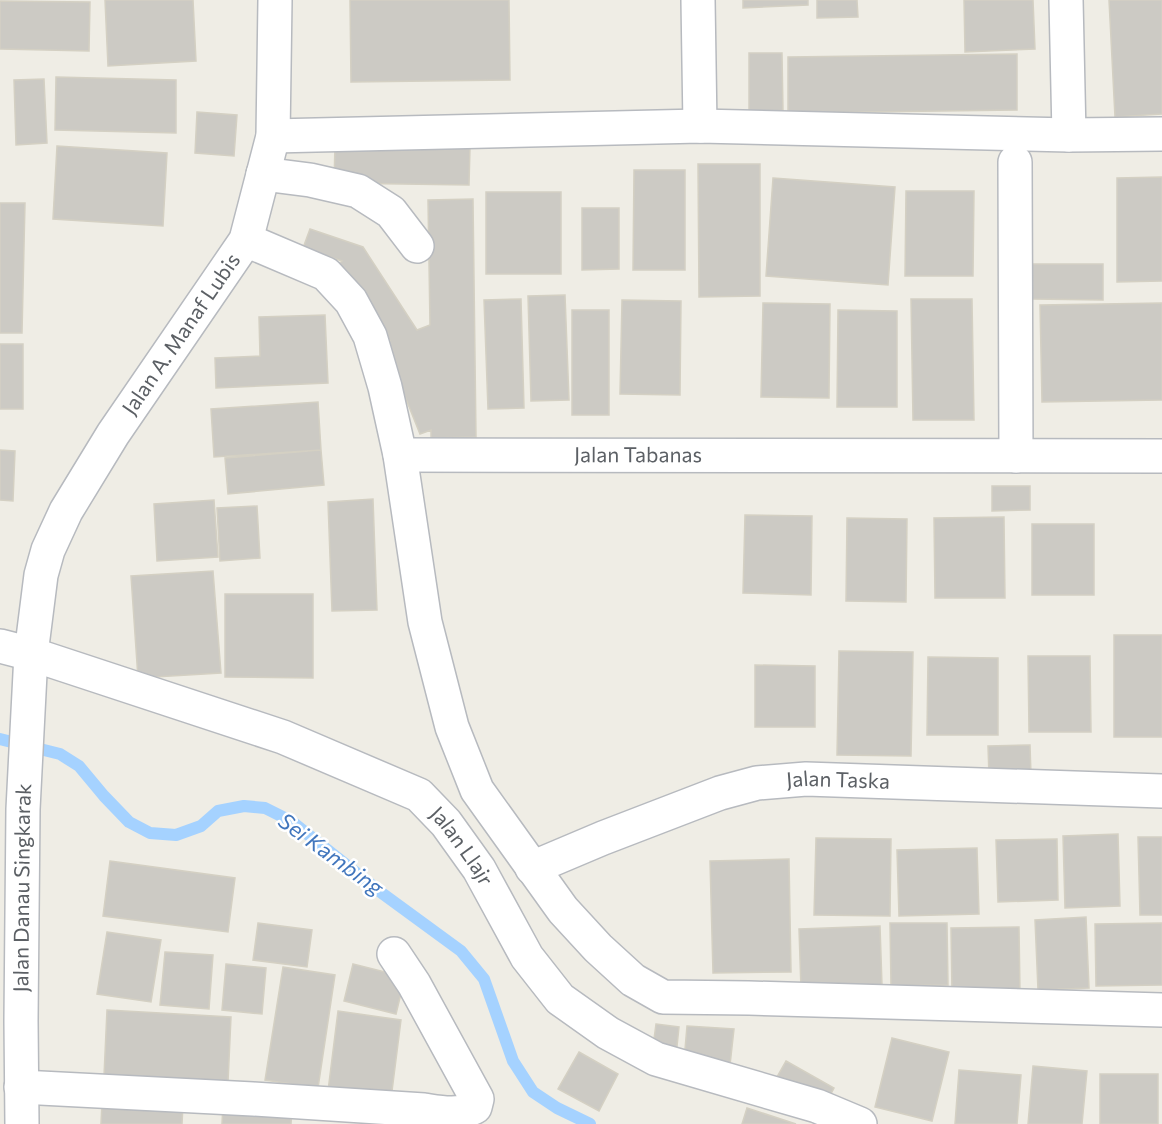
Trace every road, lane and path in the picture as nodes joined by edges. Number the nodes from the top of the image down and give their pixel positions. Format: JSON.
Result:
{"nodes":[{"id":1,"x":275,"y":0,"type":"edge"},
{"id":2,"x":698,"y":0,"type":"edge"},
{"id":3,"x":1066,"y":0,"type":"edge"},
{"id":4,"x":700,"y":126,"type":"junction"},
{"id":5,"x":1069,"y":135,"type":"junction"},
{"id":6,"x":1162,"y":135,"type":"edge"},
{"id":7,"x":273,"y":136,"type":"junction"},
{"id":8,"x":1015,"y":162,"type":"dead end"},
{"id":9,"x":263,"y":174,"type":"junction"},
{"id":10,"x":246,"y":240,"type":"junction"},
{"id":11,"x":417,"y":246,"type":"dead end"},
{"id":12,"x":400,"y":455,"type":"junction"},
{"id":13,"x":1016,"y":456,"type":"junction"},
{"id":14,"x":1162,"y":456,"type":"edge"},
{"id":15,"x":15,"y":650,"type":"edge"},
{"id":16,"x":1162,"y":792,"type":"edge"},
{"id":17,"x":11,"y":838,"type":"edge"},
{"id":18,"x":532,"y":868,"type":"junction"},
{"id":19,"x":394,"y":954,"type":"dead end"},
{"id":20,"x":1162,"y":1010,"type":"edge"},
{"id":21,"x":11,"y":1022,"type":"edge"},
{"id":22,"x":21,"y":1087,"type":"junction"},
{"id":23,"x":22,"y":1124,"type":"edge"},
{"id":24,"x":860,"y":1124,"type":"edge"}],
"edges":[{"from":1,"to":7,"type":"street","name":"Jalan A. Manaf Lubis"},
{"from":2,"to":4,"type":"street"},
{"from":3,"to":5,"type":"street"},
{"from":4,"to":5,"type":"street"},
{"from":4,"to":7,"type":"street"},
{"from":5,"to":6,"type":"street"},
{"from":7,"to":9,"type":"street","name":"Jalan A. Manaf Lubis"},
{"from":8,"to":13,"type":"street"},
{"from":9,"to":10,"type":"street","name":"Jalan A. Manaf Lubis"},
{"from":9,"to":11,"type":"street"},
{"from":10,"to":12,"type":"street"},
{"from":10,"to":15,"type":"street","name":"Jalan A. Manaf Lubis"},
{"from":12,"to":13,"type":"street","name":"Jalan Tabanas"},
{"from":12,"to":18,"type":"street"},
{"from":13,"to":14,"type":"street","name":"Jalan Tabanas"},
{"from":15,"to":17,"type":"street","name":"Jalan Danau Singkarak"},
{"from":15,"to":24,"type":"street","name":"Jalan Llajr"},
{"from":16,"to":18,"type":"street","name":"Jalan Taska"},
{"from":17,"to":21,"type":"street","name":"Jalan Danau Singkarak"},
{"from":18,"to":20,"type":"street"},
{"from":19,"to":22,"type":"street"},
{"from":21,"to":22,"type":"street","name":"Jalan Danau Singkarak"},
{"from":22,"to":23,"type":"street","name":"Jalan Danau Singkarak"}]}
